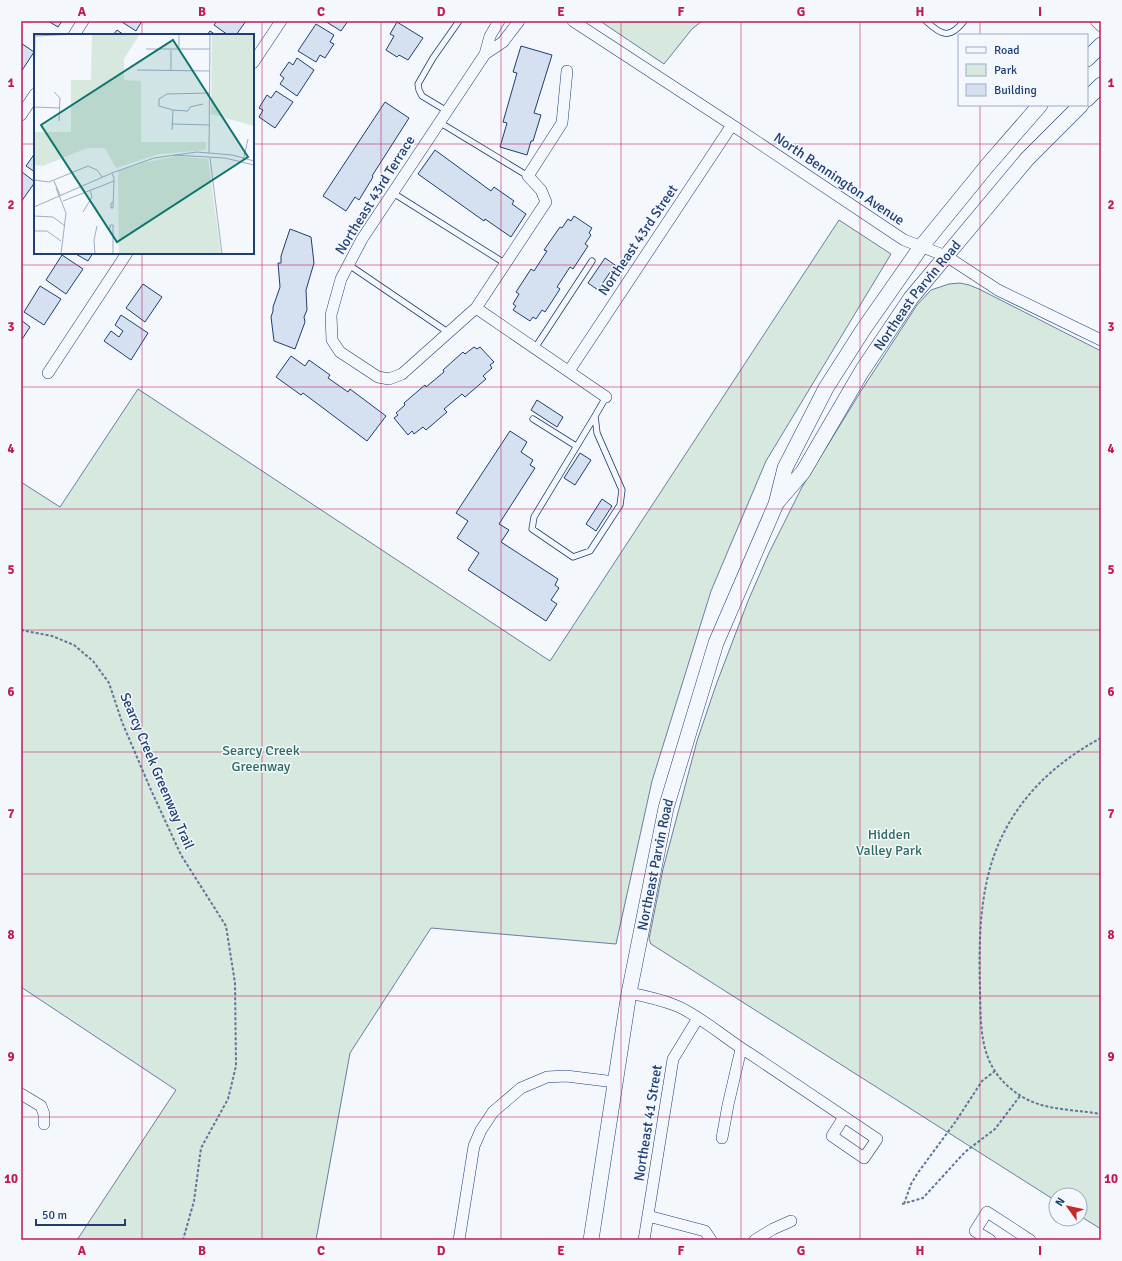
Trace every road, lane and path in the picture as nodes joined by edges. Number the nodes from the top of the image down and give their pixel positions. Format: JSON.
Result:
{"nodes":[{"id":1,"x":83,"y":21,"type":"edge"},
{"id":2,"x":281,"y":21,"type":"edge"},
{"id":3,"x":459,"y":21,"type":"edge"},
{"id":4,"x":499,"y":21,"type":"edge"},
{"id":5,"x":519,"y":21,"type":"edge"},
{"id":6,"x":573,"y":21,"type":"edge"},
{"id":7,"x":926,"y":21,"type":"edge"},
{"id":8,"x":964,"y":21,"type":"edge"},
{"id":9,"x":1096,"y":21,"type":"edge"},
{"id":10,"x":1101,"y":26,"type":"edge"},
{"id":11,"x":75,"y":34,"type":"edge"},
{"id":12,"x":1101,"y":45,"type":"edge"},
{"id":13,"x":485,"y":54,"type":"junction"},
{"id":14,"x":1088,"y":58,"type":"edge"},
{"id":15,"x":254,"y":62,"type":"edge"},
{"id":16,"x":567,"y":71,"type":"dead end"},
{"id":17,"x":1101,"y":85,"type":"edge"},
{"id":18,"x":34,"y":96,"type":"edge"},
{"id":19,"x":1088,"y":98,"type":"edge"},
{"id":20,"x":1039,"y":106,"type":"edge"},
{"id":21,"x":1080,"y":106,"type":"edge"},
{"id":22,"x":447,"y":111,"type":"junction"},
{"id":23,"x":21,"y":115,"type":"edge"},
{"id":24,"x":440,"y":122,"type":"junction"},
{"id":25,"x":732,"y":125,"type":"junction"},
{"id":26,"x":528,"y":176,"type":"junction"},
{"id":27,"x":393,"y":192,"type":"junction"},
{"id":28,"x":921,"y":247,"type":"junction"},
{"id":29,"x":126,"y":254,"type":"edge"},
{"id":30,"x":946,"y":256,"type":"junction"},
{"id":31,"x":592,"y":261,"type":"dead end"},
{"id":32,"x":506,"y":264,"type":"junction"},
{"id":33,"x":349,"y":265,"type":"junction"},
{"id":34,"x":476,"y":308,"type":"junction"},
{"id":35,"x":449,"y":333,"type":"junction"},
{"id":36,"x":1101,"y":340,"type":"edge"},
{"id":37,"x":534,"y":348,"type":"junction"},
{"id":38,"x":569,"y":371,"type":"junction"},
{"id":39,"x":48,"y":373,"type":"dead end"},
{"id":40,"x":606,"y":397,"type":"joint"},
{"id":41,"x":595,"y":416,"type":"junction"},
{"id":42,"x":533,"y":419,"type":"dead end"},
{"id":43,"x":576,"y":446,"type":"junction"},
{"id":44,"x":776,"y":504,"type":"junction"},
{"id":45,"x":21,"y":630,"type":"edge"},
{"id":46,"x":1101,"y":738,"type":"edge"},
{"id":47,"x":629,"y":993,"type":"junction"},
{"id":48,"x":698,"y":1018,"type":"junction"},
{"id":49,"x":741,"y":1049,"type":"junction"},
{"id":50,"x":995,"y":1071,"type":"junction"},
{"id":51,"x":615,"y":1082,"type":"junction"},
{"id":52,"x":21,"y":1094,"type":"edge"},
{"id":53,"x":1020,"y":1096,"type":"junction"},
{"id":54,"x":1101,"y":1114,"type":"edge"},
{"id":55,"x":844,"y":1118,"type":"dead end"},
{"id":56,"x":44,"y":1124,"type":"dead end"},
{"id":57,"x":722,"y":1138,"type":"dead end"},
{"id":58,"x":648,"y":1216,"type":"junction"},
{"id":59,"x":791,"y":1221,"type":"dead end"},
{"id":60,"x":183,"y":1240,"type":"edge"},
{"id":61,"x":459,"y":1240,"type":"edge"},
{"id":62,"x":591,"y":1240,"type":"edge"},
{"id":63,"x":644,"y":1240,"type":"edge"},
{"id":64,"x":711,"y":1240,"type":"edge"},
{"id":65,"x":755,"y":1240,"type":"edge"},
{"id":66,"x":990,"y":1240,"type":"edge"},
{"id":67,"x":1030,"y":1240,"type":"edge"}],
"edges":[{"from":1,"to":11,"type":"street"},
{"from":2,"to":15,"type":"street"},
{"from":3,"to":22,"type":"lane"},
{"from":4,"to":13,"type":"street","name":"Northeast 43rd Terrace"},
{"from":5,"to":13,"type":"street","name":"Northeast 43rd Terrace"},
{"from":6,"to":25,"type":"street","name":"North Bennington Avenue"},
{"from":7,"to":8,"type":"lane"},
{"from":9,"to":10,"type":"street"},
{"from":12,"to":14,"type":"main road"},
{"from":13,"to":22,"type":"street","name":"Northeast 43rd Terrace"},
{"from":16,"to":26,"type":"street"},
{"from":17,"to":19,"type":"main road"},
{"from":18,"to":23,"type":"street"},
{"from":20,"to":28,"type":"main road","name":"Northeast Parvin Road"},
{"from":21,"to":30,"type":"main road","name":"Northeast Parvin Road"},
{"from":22,"to":24,"type":"street","name":"Northeast 43rd Terrace"},
{"from":24,"to":26,"type":"lane"},
{"from":24,"to":27,"type":"street","name":"Northeast 43rd Terrace"},
{"from":25,"to":28,"type":"street","name":"North Bennington Avenue"},
{"from":25,"to":38,"type":"street","name":"Northeast 43rd Street"},
{"from":26,"to":32,"type":"street","name":"Northeast 43rd Terrace"},
{"from":27,"to":32,"type":"lane"},
{"from":27,"to":33,"type":"street","name":"Northeast 43rd Terrace"},
{"from":28,"to":30,"type":"street","name":"North Bennington Avenue"},
{"from":28,"to":44,"type":"main road","name":"Northeast Parvin Road"},
{"from":29,"to":39,"type":"street"},
{"from":30,"to":36,"type":"street","name":"North Bennington Avenue"},
{"from":30,"to":44,"type":"main road","name":"Northeast Parvin Road"},
{"from":31,"to":37,"type":"lane"},
{"from":32,"to":34,"type":"street","name":"Northeast 43rd Terrace"},
{"from":33,"to":35,"type":"lane"},
{"from":33,"to":35,"type":"street","name":"Northeast 43rd Terrace"},
{"from":34,"to":35,"type":"street","name":"Northeast 43rd Terrace"},
{"from":34,"to":37,"type":"street"},
{"from":37,"to":38,"type":"street"},
{"from":38,"to":40,"type":"street"},
{"from":40,"to":41,"type":"lane"},
{"from":41,"to":43,"type":"lane"},
{"from":41,"to":43,"type":"lane"},
{"from":42,"to":43,"type":"lane"},
{"from":44,"to":47,"type":"main road","name":"Northeast Parvin Road"},
{"from":45,"to":60,"type":"path","name":"Searcy Creek Greenway Trail"},
{"from":46,"to":50,"type":"path"},
{"from":47,"to":48,"type":"street"},
{"from":47,"to":51,"type":"main road","name":"Northeast Parvin Road"},
{"from":48,"to":49,"type":"street"},
{"from":48,"to":58,"type":"street","name":"Northeast 41 Street"},
{"from":49,"to":55,"type":"street"},
{"from":49,"to":57,"type":"street"},
{"from":50,"to":53,"type":"path"},
{"from":50,"to":53,"type":"path"},
{"from":51,"to":61,"type":"street"},
{"from":51,"to":62,"type":"main road","name":"Northeast Parvin Road"},
{"from":52,"to":56,"type":"street"},
{"from":53,"to":54,"type":"path"},
{"from":58,"to":63,"type":"street","name":"Northeast 41 Street"},
{"from":58,"to":64,"type":"street"},
{"from":59,"to":65,"type":"street"},
{"from":66,"to":67,"type":"street"}]}
